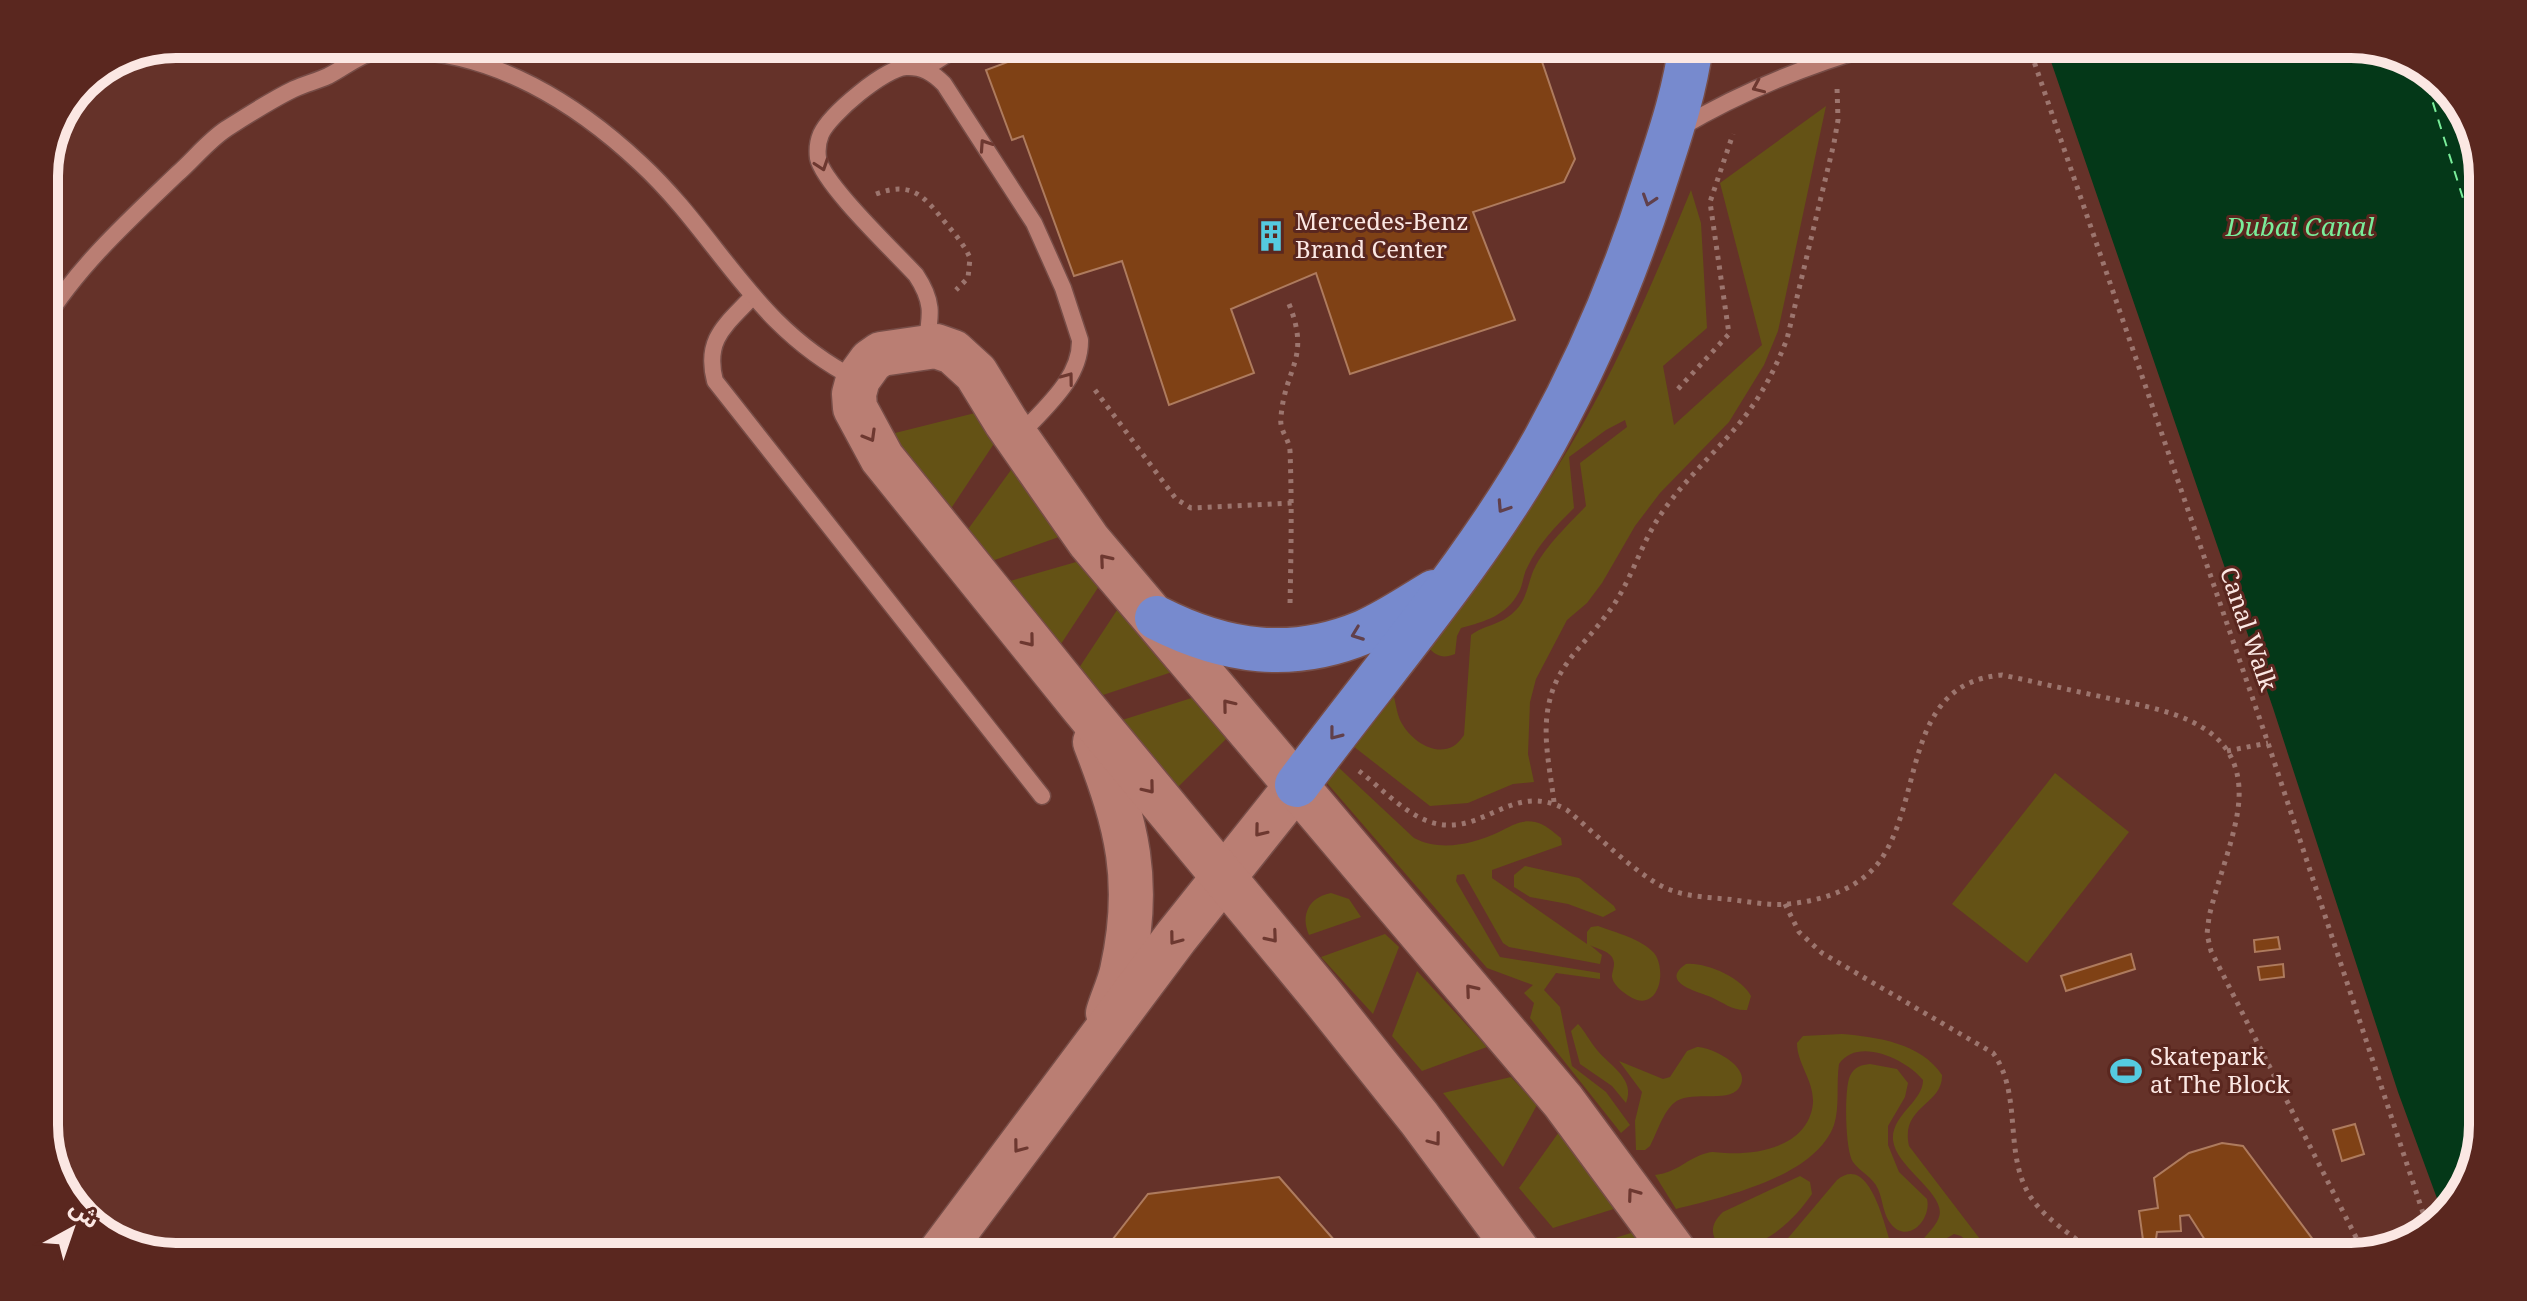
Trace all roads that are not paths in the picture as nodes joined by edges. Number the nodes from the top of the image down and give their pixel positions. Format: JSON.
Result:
{"nodes":[{"id":1,"x":359,"y":58,"type":"edge"},
{"id":2,"x":458,"y":58,"type":"edge"},
{"id":3,"x":941,"y":58,"type":"edge"},
{"id":4,"x":1689,"y":58,"type":"edge"},
{"id":5,"x":1831,"y":58,"type":"edge"},
{"id":6,"x":924,"y":69,"type":"junction"},
{"id":7,"x":1671,"y":134,"type":"junction"},
{"id":8,"x":752,"y":297,"type":"junction"},
{"id":9,"x":58,"y":300,"type":"edge"},
{"id":10,"x":928,"y":329,"type":"junction"},
{"id":11,"x":858,"y":379,"type":"junction"},
{"id":12,"x":1017,"y":438,"type":"junction"},
{"id":13,"x":1450,"y":583,"type":"junction"},
{"id":14,"x":1157,"y":618,"type":"junction"},
{"id":15,"x":1082,"y":706,"type":"junction"},
{"id":16,"x":1297,"y":785,"type":"junction"},
{"id":17,"x":1042,"y":796,"type":"dead end"},
{"id":18,"x":1222,"y":877,"type":"junction"},
{"id":19,"x":1101,"y":1037,"type":"junction"},
{"id":20,"x":947,"y":1243,"type":"edge"},
{"id":21,"x":1512,"y":1243,"type":"edge"},
{"id":22,"x":1668,"y":1243,"type":"edge"}],
"edges":[{"from":1,"to":9,"type":"lane"},
{"from":2,"to":8,"type":"lane"},
{"from":3,"to":6,"type":"lane"},
{"from":4,"to":7,"type":"highway"},
{"from":5,"to":7,"type":"lane","one_way":true},
{"from":6,"to":10,"type":"lane","one_way":true},
{"from":12,"to":6,"type":"lane","one_way":true},
{"from":7,"to":13,"type":"highway","one_way":true},
{"from":8,"to":11,"type":"lane"},
{"from":8,"to":17,"type":"lane"},
{"from":10,"to":11,"type":"street"},
{"from":10,"to":12,"type":"street"},
{"from":11,"to":15,"type":"street","one_way":true},
{"from":14,"to":12,"type":"street","one_way":true},
{"from":13,"to":14,"type":"highway","one_way":true},
{"from":13,"to":16,"type":"highway","one_way":true},
{"from":16,"to":14,"type":"street","one_way":true},
{"from":15,"to":18,"type":"street","one_way":true},
{"from":15,"to":19,"type":"street"},
{"from":16,"to":18,"type":"street","one_way":true},
{"from":22,"to":16,"type":"street","one_way":true},
{"from":18,"to":19,"type":"street","one_way":true},
{"from":18,"to":21,"type":"street","one_way":true},
{"from":19,"to":20,"type":"street","one_way":true}]}
